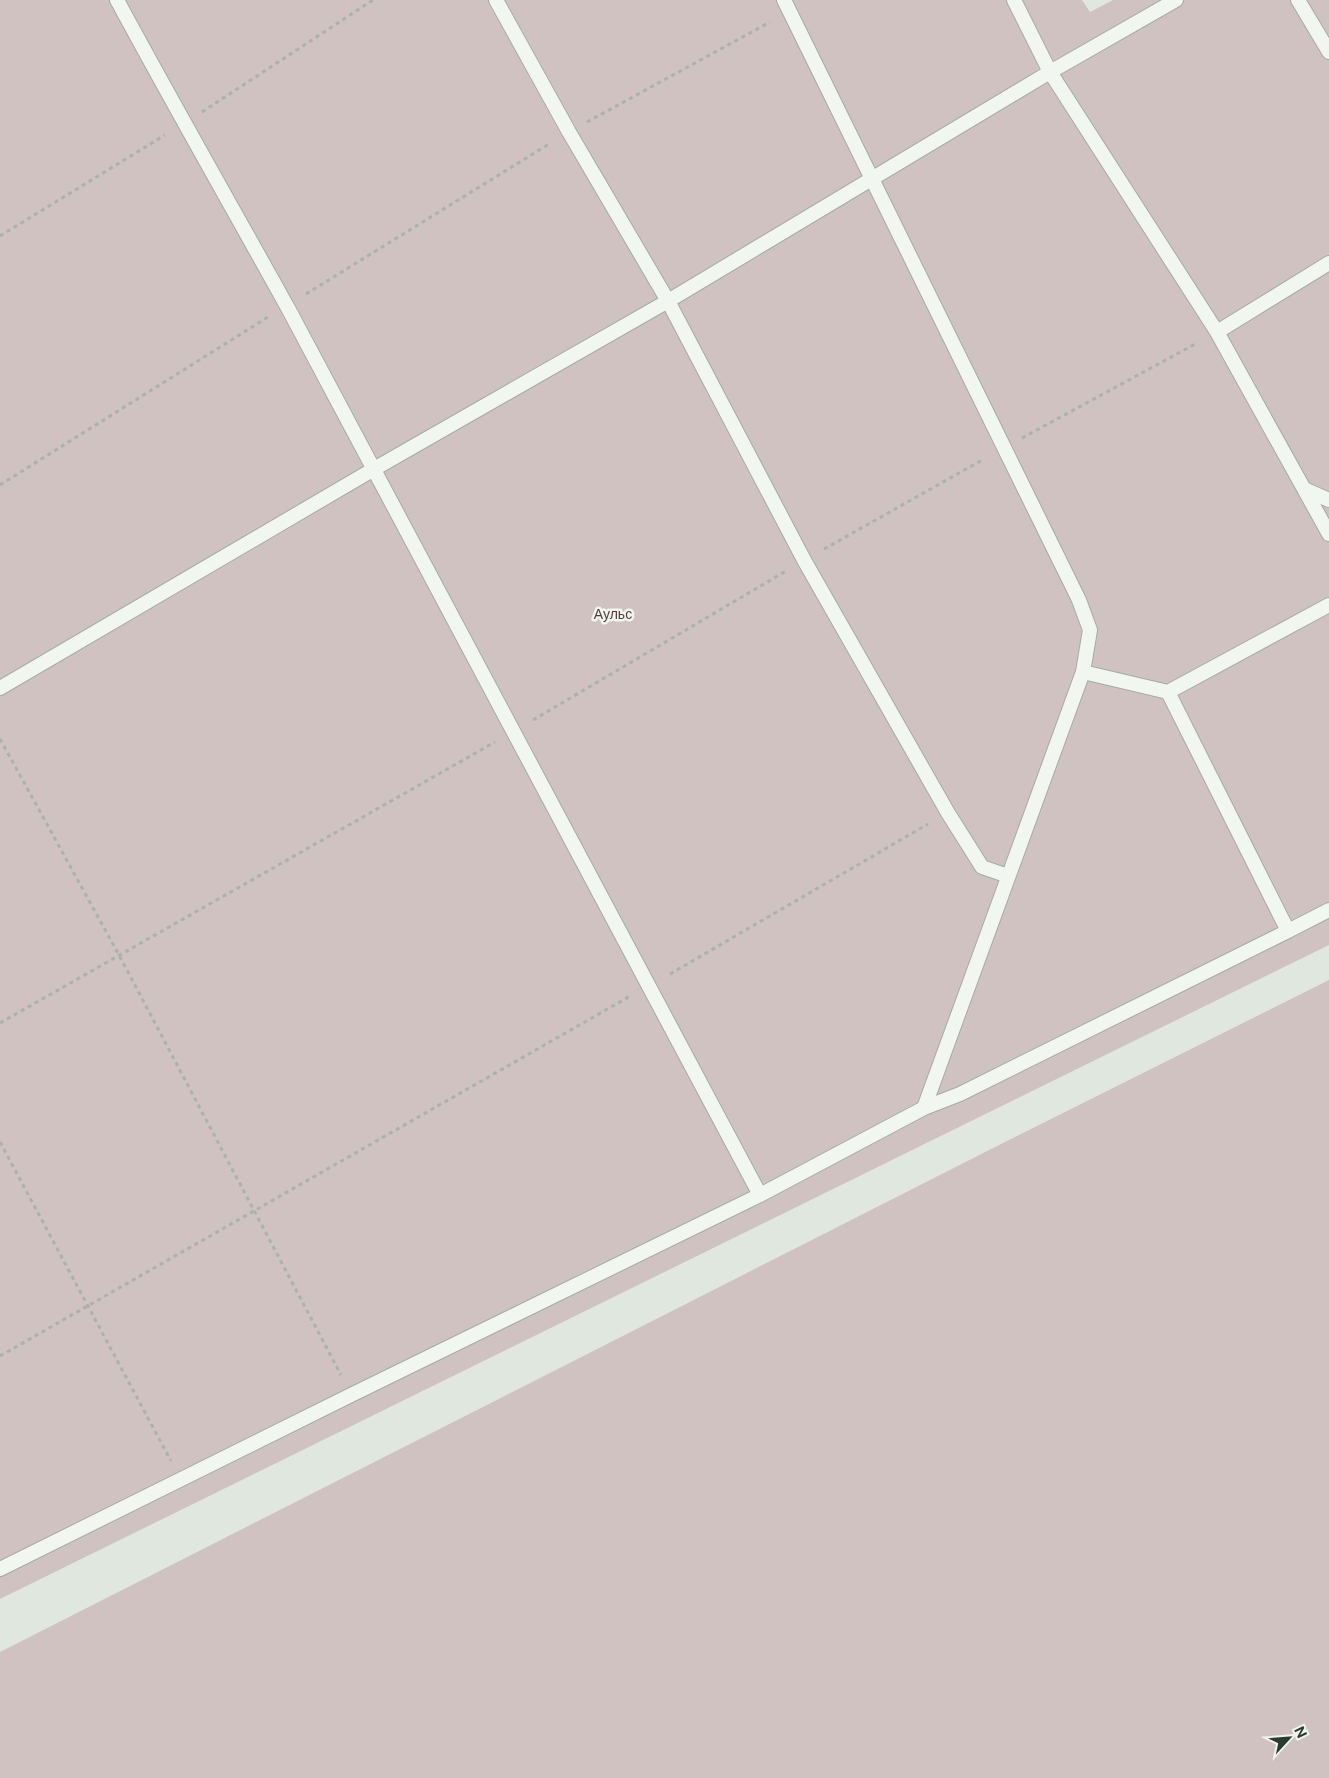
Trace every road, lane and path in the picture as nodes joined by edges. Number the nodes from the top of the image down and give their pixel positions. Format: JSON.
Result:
{"nodes":[{"id":1,"x":117,"y":0,"type":"edge"},
{"id":2,"x":496,"y":0,"type":"edge"},
{"id":3,"x":1014,"y":0,"type":"edge"},
{"id":4,"x":1176,"y":0,"type":"edge"},
{"id":5,"x":1298,"y":0,"type":"edge"},
{"id":6,"x":786,"y":6,"type":"edge"},
{"id":7,"x":1329,"y":52,"type":"edge"},
{"id":8,"x":1050,"y":72,"type":"junction"},
{"id":9,"x":569,"y":132,"type":"junction"},
{"id":10,"x":872,"y":179,"type":"junction"},
{"id":11,"x":1329,"y":263,"type":"edge"},
{"id":12,"x":668,"y":300,"type":"junction"},
{"id":13,"x":286,"y":306,"type":"junction"},
{"id":14,"x":1217,"y":332,"type":"junction"},
{"id":15,"x":1005,"y":447,"type":"junction"},
{"id":16,"x":374,"y":469,"type":"junction"},
{"id":17,"x":0,"y":485,"type":"edge"},
{"id":18,"x":1304,"y":489,"type":"junction"},
{"id":19,"x":1329,"y":500,"type":"edge"},
{"id":20,"x":1329,"y":534,"type":"edge"},
{"id":21,"x":804,"y":560,"type":"junction"},
{"id":22,"x":1329,"y":605,"type":"edge"},
{"id":23,"x":1083,"y":672,"type":"junction"},
{"id":24,"x":0,"y":688,"type":"edge"},
{"id":25,"x":1168,"y":692,"type":"junction"},
{"id":26,"x":515,"y":731,"type":"junction"},
{"id":27,"x":0,"y":739,"type":"edge"},
{"id":28,"x":948,"y":813,"type":"junction"},
{"id":29,"x":1008,"y":876,"type":"junction"},
{"id":30,"x":1329,"y":910,"type":"edge"},
{"id":31,"x":1288,"y":931,"type":"junction"},
{"id":32,"x":119,"y":955,"type":"junction"},
{"id":33,"x":650,"y":985,"type":"junction"},
{"id":34,"x":0,"y":1023,"type":"edge"},
{"id":35,"x":924,"y":1108,"type":"junction"},
{"id":36,"x":0,"y":1142,"type":"edge"},
{"id":37,"x":760,"y":1195,"type":"junction"},
{"id":38,"x":254,"y":1209,"type":"junction"},
{"id":39,"x":88,"y":1304,"type":"junction"},
{"id":40,"x":0,"y":1356,"type":"edge"},
{"id":41,"x":351,"y":1394,"type":"junction"},
{"id":42,"x":180,"y":1479,"type":"junction"},
{"id":43,"x":0,"y":1569,"type":"edge"}],
"edges":[{"from":1,"to":13,"type":"lane"},
{"from":2,"to":9,"type":"lane"},
{"from":3,"to":8,"type":"lane"},
{"from":4,"to":8,"type":"lane"},
{"from":5,"to":7,"type":"lane"},
{"from":6,"to":9,"type":"path"},
{"from":6,"to":10,"type":"lane"},
{"from":8,"to":10,"type":"lane"},
{"from":8,"to":14,"type":"lane"},
{"from":9,"to":12,"type":"lane"},
{"from":9,"to":13,"type":"path"},
{"from":10,"to":12,"type":"lane"},
{"from":10,"to":15,"type":"lane"},
{"from":11,"to":14,"type":"lane"},
{"from":12,"to":16,"type":"lane"},
{"from":12,"to":21,"type":"lane"},
{"from":13,"to":16,"type":"lane"},
{"from":13,"to":17,"type":"path"},
{"from":14,"to":15,"type":"path"},
{"from":14,"to":18,"type":"lane"},
{"from":15,"to":21,"type":"path"},
{"from":15,"to":23,"type":"lane"},
{"from":16,"to":24,"type":"lane"},
{"from":16,"to":26,"type":"lane"},
{"from":18,"to":19,"type":"lane"},
{"from":18,"to":20,"type":"lane"},
{"from":21,"to":26,"type":"path"},
{"from":21,"to":28,"type":"lane"},
{"from":22,"to":25,"type":"lane"},
{"from":23,"to":25,"type":"lane"},
{"from":23,"to":29,"type":"lane"},
{"from":25,"to":31,"type":"lane"},
{"from":26,"to":32,"type":"path"},
{"from":26,"to":33,"type":"lane"},
{"from":27,"to":32,"type":"path"},
{"from":28,"to":29,"type":"lane"},
{"from":28,"to":33,"type":"path"},
{"from":29,"to":35,"type":"lane"},
{"from":30,"to":31,"type":"lane"},
{"from":31,"to":35,"type":"lane"},
{"from":32,"to":34,"type":"path"},
{"from":32,"to":38,"type":"path"},
{"from":33,"to":37,"type":"lane"},
{"from":33,"to":38,"type":"path"},
{"from":35,"to":37,"type":"lane"},
{"from":36,"to":39,"type":"path"},
{"from":37,"to":41,"type":"lane"},
{"from":38,"to":39,"type":"path"},
{"from":38,"to":41,"type":"path"},
{"from":39,"to":40,"type":"path"},
{"from":39,"to":42,"type":"path"},
{"from":41,"to":42,"type":"lane"},
{"from":42,"to":43,"type":"lane"}]}
